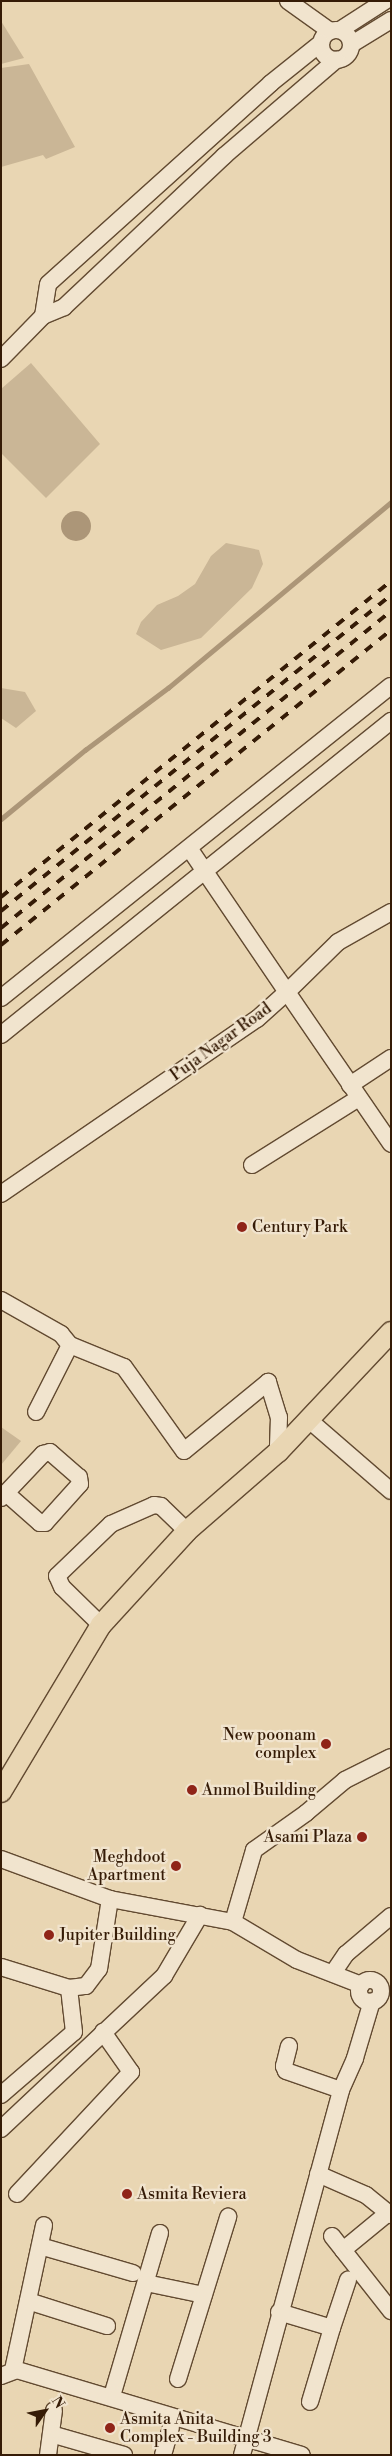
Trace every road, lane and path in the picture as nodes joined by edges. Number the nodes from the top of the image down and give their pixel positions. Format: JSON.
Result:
{"nodes":[{"id":1,"x":288,"y":1,"type":"edge"},
{"id":2,"x":385,"y":1,"type":"edge"},
{"id":3,"x":391,"y":20,"type":"edge"},
{"id":4,"x":330,"y":34,"type":"junction"},
{"id":5,"x":352,"y":44,"type":"junction"},
{"id":6,"x":336,"y":60,"type":"junction"},
{"id":7,"x":209,"y":138,"type":"junction"},
{"id":8,"x":224,"y":156,"type":"junction"},
{"id":9,"x":84,"y":251,"type":"junction"},
{"id":10,"x":102,"y":274,"type":"junction"},
{"id":11,"x":43,"y":316,"type":"junction"},
{"id":12,"x":1,"y":359,"type":"edge"},
{"id":13,"x":391,"y":686,"type":"edge"},
{"id":14,"x":391,"y":721,"type":"edge"},
{"id":15,"x":189,"y":848,"type":"junction"},
{"id":16,"x":205,"y":873,"type":"junction"},
{"id":17,"x":391,"y":912,"type":"edge"},
{"id":18,"x":287,"y":992,"type":"junction"},
{"id":19,"x":1,"y":998,"type":"edge"},
{"id":20,"x":1,"y":1035,"type":"edge"},
{"id":21,"x":391,"y":1058,"type":"edge"},
{"id":22,"x":355,"y":1092,"type":"junction"},
{"id":23,"x":391,"y":1144,"type":"edge"},
{"id":24,"x":252,"y":1165,"type":"dead end"},
{"id":25,"x":1,"y":1194,"type":"edge"},
{"id":26,"x":1,"y":1300,"type":"edge"},
{"id":27,"x":391,"y":1332,"type":"edge"},
{"id":28,"x":70,"y":1345,"type":"junction"},
{"id":29,"x":36,"y":1412,"type":"dead end"},
{"id":30,"x":309,"y":1420,"type":"junction"},
{"id":31,"x":278,"y":1452,"type":"junction"},
{"id":32,"x":391,"y":1492,"type":"edge"},
{"id":33,"x":3,"y":1495,"type":"edge"},
{"id":34,"x":187,"y":1531,"type":"junction"},
{"id":35,"x":101,"y":1624,"type":"junction"},
{"id":36,"x":391,"y":1757,"type":"edge"},
{"id":37,"x":1,"y":1792,"type":"edge"},
{"id":38,"x":1,"y":1859,"type":"edge"},
{"id":39,"x":110,"y":1899,"type":"junction"},
{"id":40,"x":200,"y":1915,"type":"junction"},
{"id":41,"x":391,"y":1916,"type":"edge"},
{"id":42,"x":233,"y":1922,"type":"junction"},
{"id":43,"x":1,"y":1967,"type":"edge"},
{"id":44,"x":334,"y":1973,"type":"junction"},
{"id":45,"x":69,"y":1988,"type":"junction"},
{"id":46,"x":381,"y":1996,"type":"edge"},
{"id":47,"x":104,"y":2032,"type":"junction"},
{"id":48,"x":289,"y":2046,"type":"dead end"},
{"id":49,"x":341,"y":2090,"type":"junction"},
{"id":50,"x":1,"y":2095,"type":"edge"},
{"id":51,"x":1,"y":2129,"type":"edge"},
{"id":52,"x":318,"y":2174,"type":"junction"},
{"id":53,"x":17,"y":2194,"type":"dead end"},
{"id":54,"x":390,"y":2214,"type":"edge"},
{"id":55,"x":228,"y":2217,"type":"dead end"},
{"id":56,"x":44,"y":2225,"type":"dead end"},
{"id":57,"x":160,"y":2233,"type":"dead end"},
{"id":58,"x":332,"y":2236,"type":"dead end"},
{"id":59,"x":40,"y":2246,"type":"junction"},
{"id":60,"x":343,"y":2250,"type":"junction"},
{"id":61,"x":139,"y":2278,"type":"junction"},
{"id":62,"x":348,"y":2280,"type":"dead end"},
{"id":63,"x":204,"y":2296,"type":"junction"},
{"id":64,"x":28,"y":2301,"type":"junction"},
{"id":65,"x":391,"y":2311,"type":"edge"},
{"id":66,"x":280,"y":2312,"type":"junction"},
{"id":67,"x":107,"y":2326,"type":"dead end"},
{"id":68,"x":332,"y":2328,"type":"junction"},
{"id":69,"x":7,"y":2373,"type":"edge"},
{"id":70,"x":178,"y":2379,"type":"dead end"},
{"id":71,"x":112,"y":2396,"type":"junction"},
{"id":72,"x":310,"y":2402,"type":"dead end"},
{"id":73,"x":54,"y":2410,"type":"dead end"},
{"id":74,"x":171,"y":2427,"type":"dead end"},
{"id":75,"x":50,"y":2434,"type":"junction"},
{"id":76,"x":247,"y":2438,"type":"junction"},
{"id":77,"x":48,"y":2455,"type":"edge"},
{"id":78,"x":124,"y":2455,"type":"edge"},
{"id":79,"x":163,"y":2455,"type":"edge"},
{"id":80,"x":242,"y":2455,"type":"edge"},
{"id":81,"x":302,"y":2455,"type":"edge"}],
"edges":[{"from":1,"to":4,"type":"street"},
{"from":2,"to":4,"type":"street"},
{"from":3,"to":5,"type":"street"},
{"from":4,"to":5,"type":"street"},
{"from":4,"to":6,"type":"street"},
{"from":4,"to":7,"type":"street"},
{"from":5,"to":6,"type":"street"},
{"from":6,"to":8,"type":"street"},
{"from":7,"to":8,"type":"street"},
{"from":7,"to":9,"type":"street"},
{"from":8,"to":10,"type":"street"},
{"from":9,"to":10,"type":"street"},
{"from":9,"to":11,"type":"street"},
{"from":10,"to":11,"type":"street"},
{"from":11,"to":12,"type":"street"},
{"from":13,"to":15,"type":"street"},
{"from":14,"to":16,"type":"street"},
{"from":15,"to":16,"type":"street"},
{"from":15,"to":19,"type":"street"},
{"from":16,"to":18,"type":"street"},
{"from":16,"to":20,"type":"street"},
{"from":17,"to":18,"type":"street"},
{"from":18,"to":22,"type":"street","name":"Puja Nagar Road"},
{"from":18,"to":25,"type":"street","name":"Puja Nagar Road"},
{"from":21,"to":22,"type":"street"},
{"from":22,"to":23,"type":"street","name":"Puja Nagar Road"},
{"from":22,"to":24,"type":"street"},
{"from":26,"to":28,"type":"street"},
{"from":27,"to":30,"type":"main road"},
{"from":28,"to":29,"type":"street"},
{"from":28,"to":31,"type":"street"},
{"from":30,"to":31,"type":"main road"},
{"from":30,"to":32,"type":"street"},
{"from":31,"to":34,"type":"main road"},
{"from":33,"to":33,"type":"street"},
{"from":34,"to":35,"type":"main road"},
{"from":34,"to":35,"type":"street"},
{"from":35,"to":37,"type":"main road"},
{"from":36,"to":42,"type":"street"},
{"from":38,"to":39,"type":"street"},
{"from":39,"to":40,"type":"street"},
{"from":39,"to":45,"type":"street"},
{"from":40,"to":42,"type":"street"},
{"from":40,"to":47,"type":"street"},
{"from":41,"to":44,"type":"street"},
{"from":42,"to":44,"type":"street"},
{"from":43,"to":45,"type":"street"},
{"from":44,"to":46,"type":"street"},
{"from":45,"to":50,"type":"street"},
{"from":46,"to":49,"type":"street"},
{"from":47,"to":51,"type":"street"},
{"from":47,"to":53,"type":"street"},
{"from":48,"to":49,"type":"street"},
{"from":49,"to":52,"type":"street"},
{"from":52,"to":54,"type":"street"},
{"from":52,"to":66,"type":"street"},
{"from":54,"to":60,"type":"street"},
{"from":55,"to":63,"type":"street"},
{"from":56,"to":59,"type":"street"},
{"from":57,"to":61,"type":"street"},
{"from":58,"to":60,"type":"street"},
{"from":59,"to":61,"type":"street"},
{"from":59,"to":64,"type":"street"},
{"from":60,"to":65,"type":"street"},
{"from":61,"to":63,"type":"street"},
{"from":61,"to":71,"type":"street"},
{"from":62,"to":68,"type":"street"},
{"from":63,"to":70,"type":"street"},
{"from":64,"to":67,"type":"street"},
{"from":64,"to":69,"type":"street"},
{"from":66,"to":68,"type":"street"},
{"from":66,"to":76,"type":"street"},
{"from":68,"to":72,"type":"street"},
{"from":69,"to":71,"type":"street"},
{"from":71,"to":76,"type":"street"},
{"from":73,"to":75,"type":"street"},
{"from":74,"to":79,"type":"street"},
{"from":75,"to":77,"type":"street"},
{"from":75,"to":78,"type":"street"},
{"from":76,"to":80,"type":"street"},
{"from":76,"to":81,"type":"street"}]}
